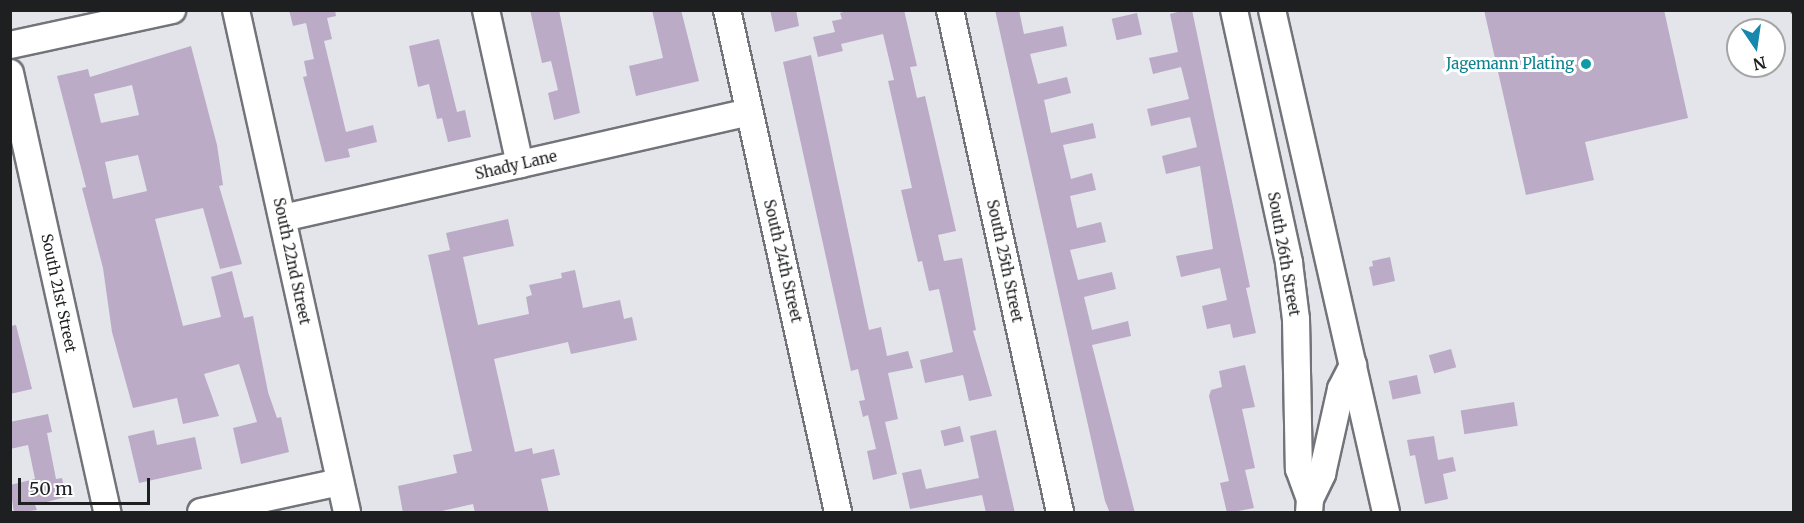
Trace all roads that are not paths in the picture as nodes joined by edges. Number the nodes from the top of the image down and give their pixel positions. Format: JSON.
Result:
{"nodes":[{"id":1,"x":172,"y":10,"type":"edge"},
{"id":2,"x":236,"y":10,"type":"edge"},
{"id":3,"x":486,"y":10,"type":"edge"},
{"id":4,"x":727,"y":10,"type":"edge"},
{"id":5,"x":950,"y":10,"type":"edge"},
{"id":6,"x":1234,"y":10,"type":"edge"},
{"id":7,"x":1272,"y":10,"type":"edge"},
{"id":8,"x":10,"y":45,"type":"edge"},
{"id":9,"x":10,"y":73,"type":"edge"},
{"id":10,"x":749,"y":112,"type":"junction"},
{"id":11,"x":520,"y":164,"type":"junction"},
{"id":12,"x":283,"y":218,"type":"junction"},
{"id":13,"x":1353,"y":365,"type":"junction"},
{"id":14,"x":340,"y":483,"type":"junction"},
{"id":15,"x":1309,"y":506,"type":"edge"},
{"id":16,"x":107,"y":513,"type":"edge"},
{"id":17,"x":201,"y":513,"type":"edge"},
{"id":18,"x":347,"y":513,"type":"edge"},
{"id":19,"x":838,"y":513,"type":"edge"},
{"id":20,"x":1060,"y":513,"type":"edge"},
{"id":21,"x":1386,"y":513,"type":"edge"}],
"edges":[{"from":1,"to":8,"type":"street"},
{"from":2,"to":12,"type":"street","name":"South 22nd Street"},
{"from":3,"to":11,"type":"street"},
{"from":4,"to":10,"type":"street","name":"South 24th Street"},
{"from":5,"to":20,"type":"street","name":"South 25th Street"},
{"from":6,"to":15,"type":"street","name":"South 26th Street"},
{"from":7,"to":13,"type":"street"},
{"from":9,"to":16,"type":"street","name":"South 21st Street"},
{"from":10,"to":11,"type":"street","name":"Shady Lane"},
{"from":10,"to":19,"type":"street","name":"South 24th Street"},
{"from":11,"to":12,"type":"street","name":"Shady Lane"},
{"from":12,"to":14,"type":"street","name":"South 22nd Street"},
{"from":13,"to":15,"type":"street","name":"South 26th Street"},
{"from":13,"to":21,"type":"street"},
{"from":14,"to":17,"type":"street"},
{"from":14,"to":18,"type":"street","name":"South 22nd Street"}]}
